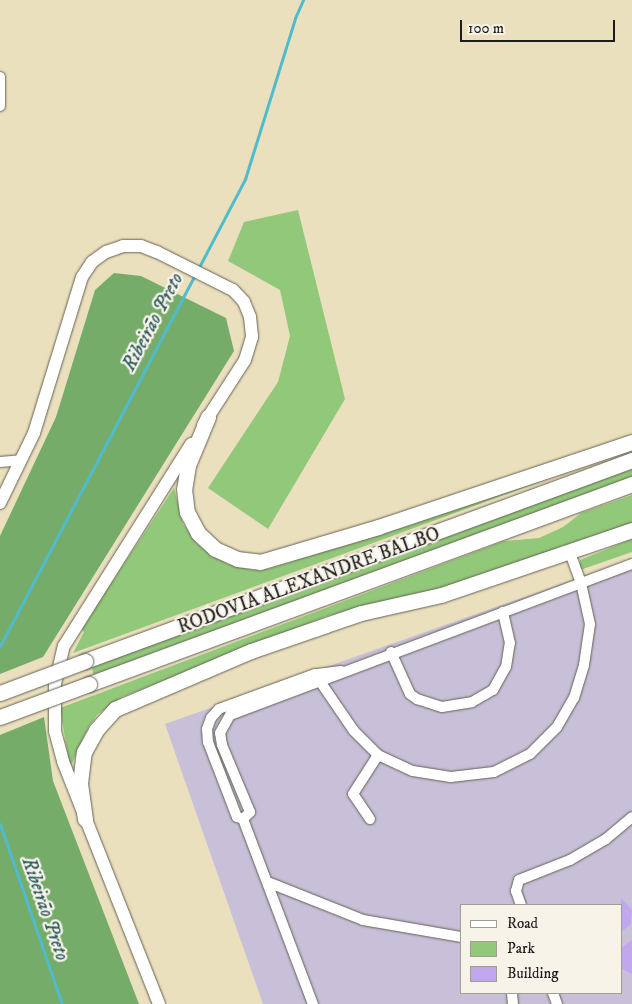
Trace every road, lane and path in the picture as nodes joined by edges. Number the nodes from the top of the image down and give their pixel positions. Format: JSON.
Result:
{"nodes":[{"id":1,"x":0,"y":77,"type":"edge"},
{"id":2,"x":0,"y":106,"type":"edge"},
{"id":3,"x":208,"y":418,"type":"junction"},
{"id":4,"x":632,"y":442,"type":"edge"},
{"id":5,"x":21,"y":460,"type":"junction"},
{"id":6,"x":632,"y":460,"type":"edge"},
{"id":7,"x":0,"y":462,"type":"edge"},
{"id":8,"x":632,"y":484,"type":"edge"},
{"id":9,"x":0,"y":503,"type":"edge"},
{"id":10,"x":632,"y":530,"type":"edge"},
{"id":11,"x":570,"y":553,"type":"junction"},
{"id":12,"x":632,"y":564,"type":"edge"},
{"id":13,"x":581,"y":583,"type":"junction"},
{"id":14,"x":503,"y":612,"type":"junction"},
{"id":15,"x":391,"y":652,"type":"junction"},
{"id":16,"x":318,"y":679,"type":"junction"},
{"id":17,"x":0,"y":693,"type":"edge"},
{"id":18,"x":0,"y":717,"type":"edge"},
{"id":19,"x":378,"y":755,"type":"junction"},
{"id":20,"x":632,"y":817,"type":"edge"},
{"id":21,"x":85,"y":818,"type":"junction"},
{"id":22,"x":243,"y":819,"type":"junction"},
{"id":23,"x":370,"y":819,"type":"dead end"},
{"id":24,"x":270,"y":883,"type":"junction"},
{"id":25,"x":521,"y":904,"type":"edge"},
{"id":26,"x":460,"y":937,"type":"edge"},
{"id":27,"x":159,"y":1004,"type":"edge"},
{"id":28,"x":313,"y":1004,"type":"edge"}],
"edges":[{"from":1,"to":2,"type":"street"},
{"from":3,"to":4,"type":"highway"},
{"from":3,"to":5,"type":"main road"},
{"from":3,"to":21,"type":"main road"},
{"from":5,"to":7,"type":"street"},
{"from":5,"to":9,"type":"main road"},
{"from":6,"to":17,"type":"highway","name":"RODOVIA ALEXANDRE BALBO","bridge":true},
{"from":8,"to":18,"type":"highway","name":"RODOVIA ALEXANDRE BALBO","bridge":true},
{"from":10,"to":11,"type":"highway"},
{"from":11,"to":13,"type":"street"},
{"from":11,"to":21,"type":"highway"},
{"from":12,"to":13,"type":"street"},
{"from":13,"to":14,"type":"street"},
{"from":13,"to":19,"type":"street"},
{"from":14,"to":15,"type":"street"},
{"from":14,"to":15,"type":"street"},
{"from":15,"to":16,"type":"street"},
{"from":16,"to":19,"type":"street"},
{"from":16,"to":22,"type":"street"},
{"from":16,"to":22,"type":"street"},
{"from":19,"to":23,"type":"street"},
{"from":20,"to":25,"type":"street"},
{"from":21,"to":27,"type":"main road"},
{"from":22,"to":24,"type":"street"},
{"from":24,"to":26,"type":"street"},
{"from":24,"to":28,"type":"street"}]}
